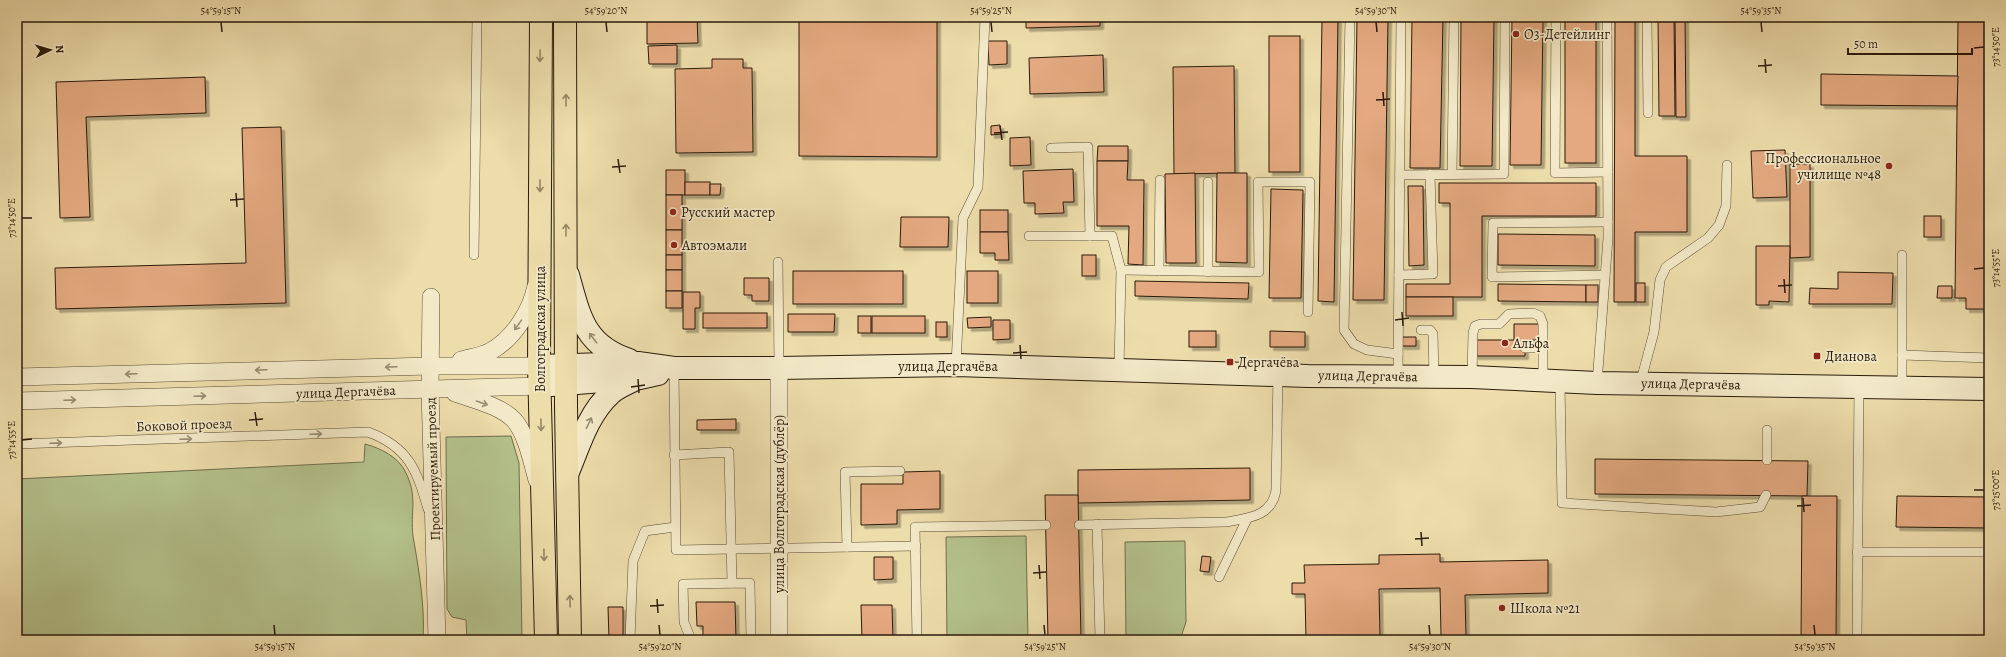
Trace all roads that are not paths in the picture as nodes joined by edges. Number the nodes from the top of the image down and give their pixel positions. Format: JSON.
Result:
{"nodes":[{"id":1,"x":477,"y":17,"type":"edge"},
{"id":2,"x":541,"y":17,"type":"edge"},
{"id":3,"x":565,"y":17,"type":"edge"},
{"id":4,"x":985,"y":17,"type":"edge"},
{"id":5,"x":1350,"y":17,"type":"edge"},
{"id":6,"x":1401,"y":17,"type":"edge"},
{"id":7,"x":1454,"y":17,"type":"edge"},
{"id":8,"x":1505,"y":17,"type":"edge"},
{"id":9,"x":1556,"y":17,"type":"edge"},
{"id":10,"x":1607,"y":17,"type":"edge"},
{"id":11,"x":1647,"y":17,"type":"edge"},
{"id":12,"x":1648,"y":113,"type":"dead end"},
{"id":13,"x":1051,"y":148,"type":"dead end"},
{"id":14,"x":1727,"y":165,"type":"dead end"},
{"id":15,"x":1608,"y":172,"type":"junction"},
{"id":16,"x":1430,"y":174,"type":"junction"},
{"id":17,"x":1452,"y":174,"type":"junction"},
{"id":18,"x":1400,"y":175,"type":"junction"},
{"id":19,"x":1160,"y":180,"type":"dead end"},
{"id":20,"x":1208,"y":182,"type":"dead end"},
{"id":21,"x":1608,"y":222,"type":"junction"},
{"id":22,"x":1029,"y":236,"type":"dead end"},
{"id":23,"x":1090,"y":236,"type":"junction"},
{"id":24,"x":474,"y":255,"type":"dead end"},
{"id":25,"x":1902,"y":255,"type":"dead end"},
{"id":26,"x":778,"y":262,"type":"dead end"},
{"id":27,"x":541,"y":263,"type":"junction"},
{"id":28,"x":566,"y":269,"type":"junction"},
{"id":29,"x":1121,"y":270,"type":"junction"},
{"id":30,"x":1159,"y":271,"type":"junction"},
{"id":31,"x":1208,"y":272,"type":"junction"},
{"id":32,"x":1399,"y":275,"type":"junction"},
{"id":33,"x":1605,"y":275,"type":"junction"},
{"id":34,"x":431,"y":297,"type":"dead end"},
{"id":35,"x":1308,"y":312,"type":"dead end"},
{"id":36,"x":1421,"y":330,"type":"dead end"},
{"id":37,"x":1525,"y":348,"type":"dead end"},
{"id":38,"x":1543,"y":348,"type":"junction"},
{"id":39,"x":1398,"y":354,"type":"junction"},
{"id":40,"x":1902,"y":355,"type":"junction"},
{"id":41,"x":1989,"y":358,"type":"edge"},
{"id":42,"x":956,"y":365,"type":"junction"},
{"id":43,"x":436,"y":366,"type":"junction"},
{"id":44,"x":674,"y":368,"type":"junction"},
{"id":45,"x":779,"y":368,"type":"junction"},
{"id":46,"x":639,"y":370,"type":"junction"},
{"id":47,"x":1119,"y":370,"type":"junction"},
{"id":48,"x":566,"y":374,"type":"junction"},
{"id":49,"x":1278,"y":374,"type":"junction"},
{"id":50,"x":539,"y":376,"type":"junction"},
{"id":51,"x":1398,"y":376,"type":"junction"},
{"id":52,"x":17,"y":377,"type":"edge"},
{"id":53,"x":1434,"y":377,"type":"junction"},
{"id":54,"x":1472,"y":377,"type":"junction"},
{"id":55,"x":1551,"y":382,"type":"junction"},
{"id":56,"x":1598,"y":383,"type":"junction"},
{"id":57,"x":1640,"y":384,"type":"junction"},
{"id":58,"x":1859,"y":386,"type":"junction"},
{"id":59,"x":1902,"y":387,"type":"junction"},
{"id":60,"x":1989,"y":389,"type":"edge"},
{"id":61,"x":438,"y":390,"type":"junction"},
{"id":62,"x":17,"y":401,"type":"edge"},
{"id":63,"x":1767,"y":430,"type":"dead end"},
{"id":64,"x":17,"y":444,"type":"edge"},
{"id":65,"x":674,"y":455,"type":"junction"},
{"id":66,"x":1767,"y":460,"type":"dead end"},
{"id":67,"x":900,"y":471,"type":"dead end"},
{"id":68,"x":568,"y":472,"type":"junction"},
{"id":69,"x":1766,"y":495,"type":"dead end"},
{"id":70,"x":542,"y":496,"type":"junction"},
{"id":71,"x":1247,"y":519,"type":"junction"},
{"id":72,"x":1098,"y":524,"type":"junction"},
{"id":73,"x":1046,"y":525,"type":"dead end"},
{"id":74,"x":1079,"y":525,"type":"dead end"},
{"id":75,"x":675,"y":527,"type":"junction"},
{"id":76,"x":435,"y":533,"type":"junction"},
{"id":77,"x":916,"y":546,"type":"junction"},
{"id":78,"x":847,"y":547,"type":"junction"},
{"id":79,"x":778,"y":548,"type":"junction"},
{"id":80,"x":731,"y":549,"type":"junction"},
{"id":81,"x":1857,"y":552,"type":"junction"},
{"id":82,"x":1989,"y":552,"type":"edge"},
{"id":83,"x":1219,"y":577,"type":"dead end"},
{"id":84,"x":732,"y":583,"type":"junction"},
{"id":85,"x":437,"y":640,"type":"edge"},
{"id":86,"x":546,"y":640,"type":"edge"},
{"id":87,"x":570,"y":640,"type":"edge"},
{"id":88,"x":630,"y":640,"type":"edge"},
{"id":89,"x":691,"y":640,"type":"edge"},
{"id":90,"x":751,"y":640,"type":"edge"},
{"id":91,"x":779,"y":640,"type":"edge"},
{"id":92,"x":917,"y":640,"type":"edge"},
{"id":93,"x":1100,"y":640,"type":"edge"},
{"id":94,"x":1857,"y":640,"type":"edge"}],
"edges":[{"from":1,"to":24,"type":"lane"},
{"from":2,"to":27,"type":"main road","name":"Волгоградская улица","one_way":true},
{"from":28,"to":3,"type":"main road","name":"Волгоградская улица","one_way":true},
{"from":4,"to":42,"type":"lane"},
{"from":5,"to":39,"type":"lane"},
{"from":6,"to":18,"type":"lane"},
{"from":7,"to":17,"type":"lane"},
{"from":8,"to":17,"type":"lane"},
{"from":9,"to":15,"type":"lane"},
{"from":10,"to":15,"type":"lane"},
{"from":11,"to":12,"type":"lane"},
{"from":13,"to":23,"type":"lane"},
{"from":14,"to":57,"type":"lane"},
{"from":15,"to":21,"type":"lane"},
{"from":16,"to":17,"type":"lane"},
{"from":16,"to":18,"type":"lane"},
{"from":16,"to":32,"type":"lane"},
{"from":18,"to":32,"type":"lane"},
{"from":19,"to":30,"type":"lane"},
{"from":20,"to":31,"type":"lane"},
{"from":21,"to":33,"type":"lane"},
{"from":21,"to":33,"type":"lane"},
{"from":22,"to":23,"type":"lane"},
{"from":23,"to":29,"type":"lane"},
{"from":25,"to":40,"type":"lane"},
{"from":26,"to":45,"type":"lane"},
{"from":27,"to":43,"type":"street","one_way":true},
{"from":27,"to":50,"type":"main road","name":"Волгоградская улица"},
{"from":46,"to":28,"type":"street","one_way":true},
{"from":28,"to":48,"type":"main road","name":"Волгоградская улица"},
{"from":29,"to":30,"type":"lane"},
{"from":29,"to":47,"type":"lane"},
{"from":30,"to":31,"type":"lane"},
{"from":31,"to":35,"type":"lane"},
{"from":32,"to":39,"type":"lane"},
{"from":33,"to":56,"type":"lane"},
{"from":34,"to":43,"type":"street","name":"Проектируемый проезд"},
{"from":36,"to":53,"type":"lane"},
{"from":37,"to":38,"type":"lane"},
{"from":38,"to":54,"type":"lane"},
{"from":38,"to":55,"type":"lane"},
{"from":39,"to":51,"type":"lane"},
{"from":40,"to":41,"type":"lane"},
{"from":40,"to":59,"type":"lane"},
{"from":42,"to":45,"type":"street","name":"улица Дергачёва"},
{"from":42,"to":47,"type":"street","name":"улица Дергачёва"},
{"from":43,"to":50,"type":"street","name":"улица Дергачёва"},
{"from":43,"to":52,"type":"street","name":"улица Дергачёва","one_way":true},
{"from":43,"to":61,"type":"street","name":"Проектируемый проезд"},
{"from":44,"to":45,"type":"street","name":"улица Дергачёва"},
{"from":44,"to":46,"type":"street","name":"улица Дергачёва"},
{"from":44,"to":65,"type":"lane"},
{"from":45,"to":79,"type":"street","name":"улица Волгоградская (дублёр)"},
{"from":46,"to":48,"type":"street","name":"улица Дергачёва"},
{"from":68,"to":46,"type":"street","one_way":true},
{"from":47,"to":49,"type":"street","name":"улица Дергачёва"},
{"from":48,"to":50,"type":"street","name":"улица Дергачёва"},
{"from":48,"to":68,"type":"main road","name":"Волгоградская улица"},
{"from":49,"to":51,"type":"street","name":"улица Дергачёва"},
{"from":49,"to":71,"type":"lane"},
{"from":50,"to":61,"type":"street","name":"улица Дергачёва"},
{"from":50,"to":70,"type":"main road","name":"Волгоградская улица","one_way":true},
{"from":51,"to":53,"type":"street","name":"улица Дергачёва"},
{"from":53,"to":54,"type":"street","name":"улица Дергачёва"},
{"from":54,"to":55,"type":"street","name":"улица Дергачёва"},
{"from":55,"to":56,"type":"street","name":"улица Дергачёва"},
{"from":55,"to":69,"type":"lane"},
{"from":56,"to":57,"type":"street","name":"улица Дергачёва"},
{"from":57,"to":58,"type":"street","name":"улица Дергачёва"},
{"from":58,"to":59,"type":"street","name":"улица Дергачёва"},
{"from":58,"to":81,"type":"lane"},
{"from":59,"to":60,"type":"street","name":"улица Дергачёва"},
{"from":62,"to":61,"type":"street","name":"улица Дергачёва","one_way":true},
{"from":61,"to":70,"type":"street","one_way":true},
{"from":61,"to":76,"type":"street","name":"Проектируемый проезд"},
{"from":63,"to":66,"type":"lane"},
{"from":64,"to":76,"type":"lane","name":"Боковой проезд","one_way":true},
{"from":65,"to":75,"type":"lane"},
{"from":65,"to":80,"type":"lane"},
{"from":67,"to":78,"type":"lane"},
{"from":87,"to":68,"type":"main road","name":"Волгоградская улица","one_way":true},
{"from":70,"to":86,"type":"main road","name":"Волгоградская улица","one_way":true},
{"from":71,"to":72,"type":"lane"},
{"from":71,"to":83,"type":"lane"},
{"from":72,"to":74,"type":"lane"},
{"from":72,"to":93,"type":"lane"},
{"from":73,"to":77,"type":"lane"},
{"from":75,"to":80,"type":"lane"},
{"from":75,"to":88,"type":"lane"},
{"from":76,"to":85,"type":"street","name":"Проектируемый проезд"},
{"from":77,"to":78,"type":"lane"},
{"from":77,"to":92,"type":"lane"},
{"from":78,"to":79,"type":"lane"},
{"from":79,"to":80,"type":"lane"},
{"from":79,"to":91,"type":"street","name":"улица Волгоградская (дублёр)"},
{"from":80,"to":84,"type":"lane"},
{"from":81,"to":82,"type":"lane"},
{"from":81,"to":94,"type":"lane"},
{"from":84,"to":89,"type":"lane"},
{"from":84,"to":90,"type":"lane"}]}
